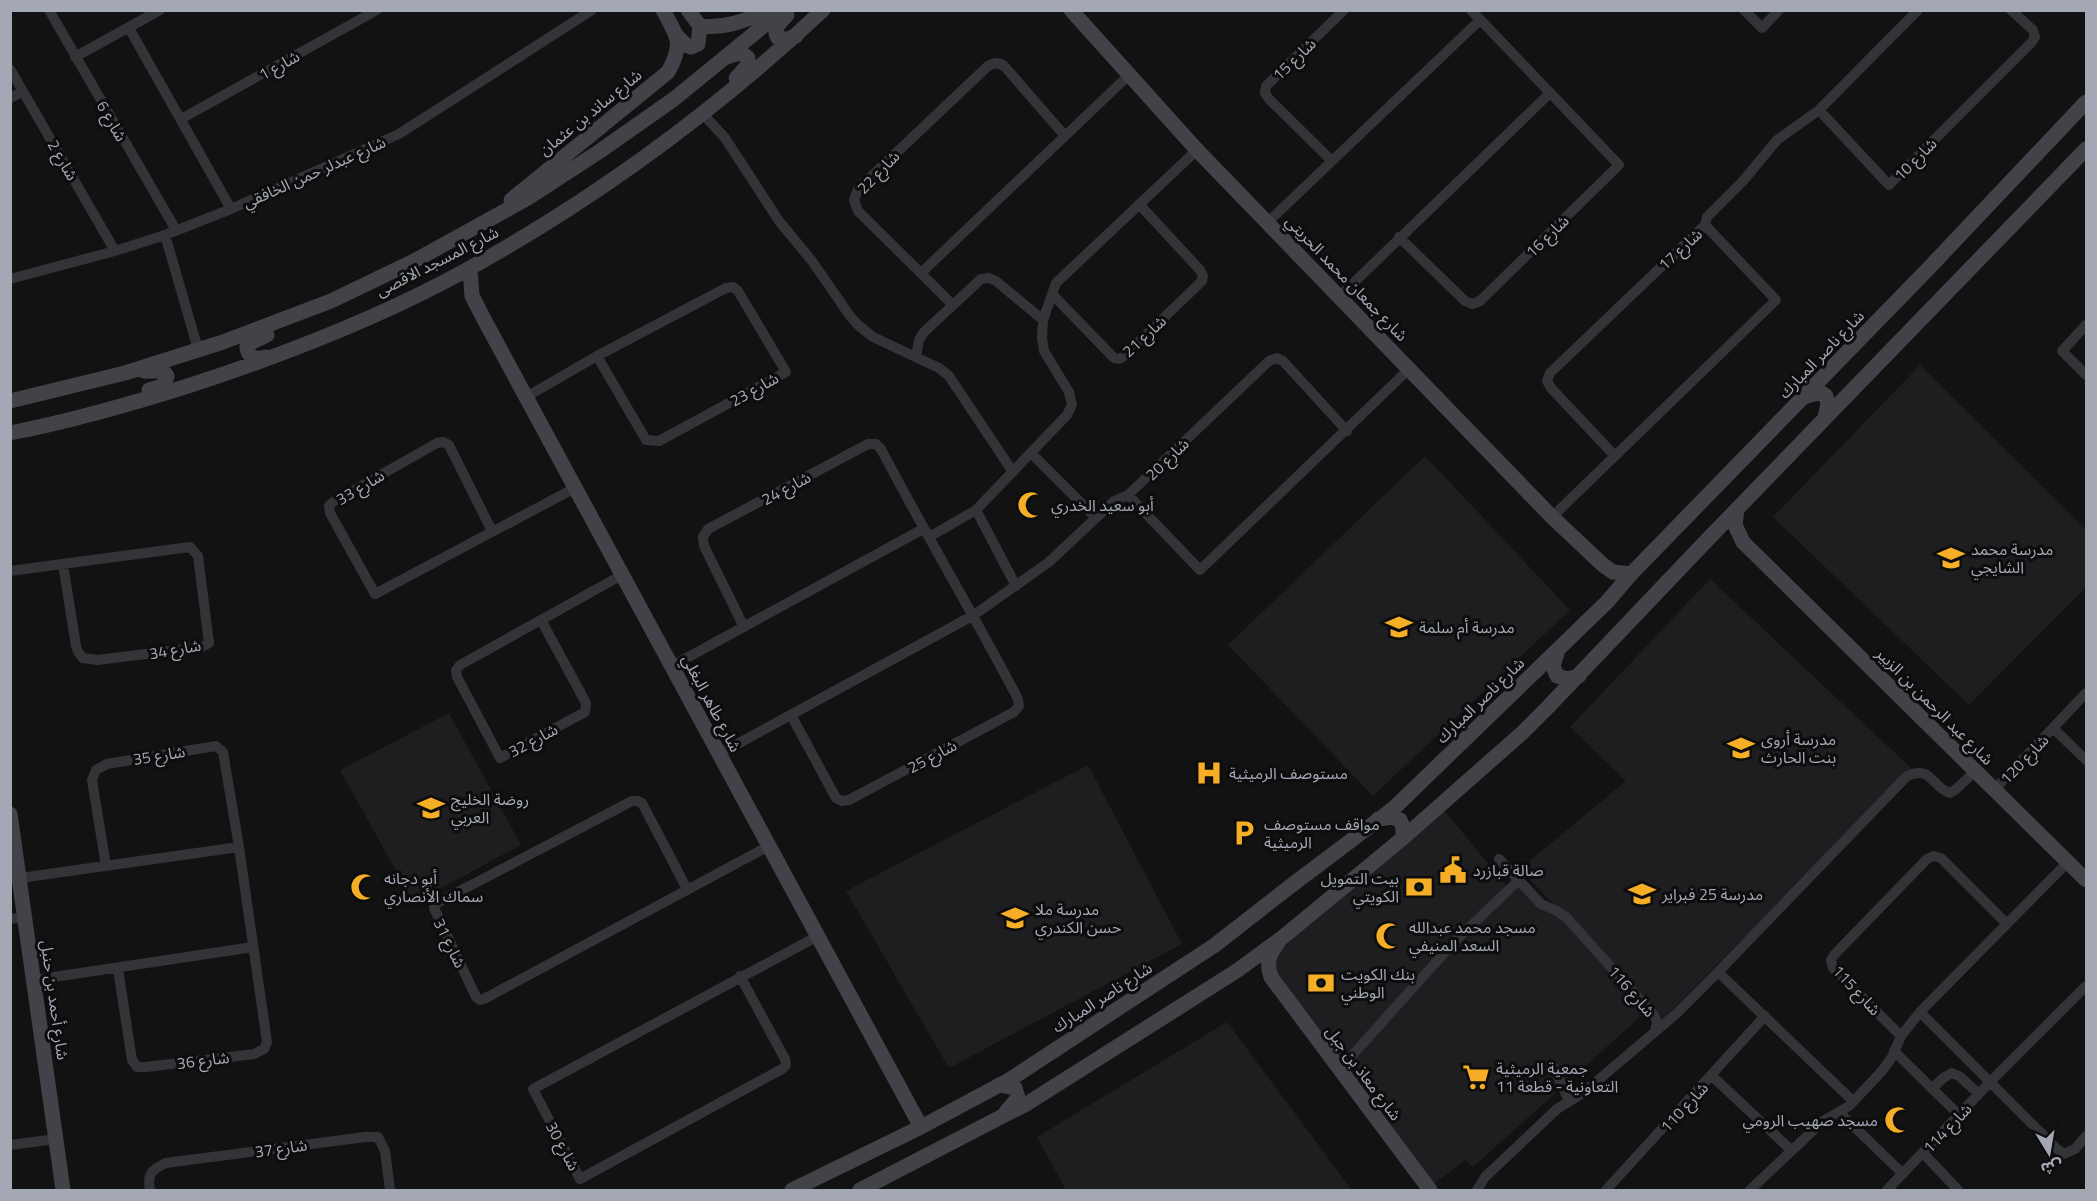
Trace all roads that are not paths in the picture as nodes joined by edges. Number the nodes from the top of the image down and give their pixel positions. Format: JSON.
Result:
{"nodes":[{"id":1,"x":49,"y":10,"type":"edge"},
{"id":2,"x":160,"y":10,"type":"edge"},
{"id":3,"x":377,"y":10,"type":"edge"},
{"id":4,"x":592,"y":10,"type":"edge"},
{"id":5,"x":663,"y":10,"type":"edge"},
{"id":6,"x":688,"y":10,"type":"edge"},
{"id":7,"x":770,"y":10,"type":"edge"},
{"id":8,"x":783,"y":10,"type":"edge"},
{"id":9,"x":791,"y":10,"type":"edge"},
{"id":10,"x":824,"y":10,"type":"edge"},
{"id":11,"x":1071,"y":10,"type":"edge"},
{"id":12,"x":1344,"y":10,"type":"edge"},
{"id":13,"x":1471,"y":10,"type":"edge"},
{"id":14,"x":1744,"y":10,"type":"edge"},
{"id":15,"x":1779,"y":10,"type":"edge"},
{"id":16,"x":1918,"y":10,"type":"edge"},
{"id":17,"x":2012,"y":10,"type":"edge"},
{"id":18,"x":576,"y":15,"type":"edge"},
{"id":19,"x":1480,"y":20,"type":"junction"},
{"id":20,"x":700,"y":26,"type":"junction"},
{"id":21,"x":129,"y":28,"type":"junction"},
{"id":22,"x":677,"y":36,"type":"junction"},
{"id":23,"x":796,"y":36,"type":"junction"},
{"id":24,"x":75,"y":57,"type":"junction"},
{"id":25,"x":722,"y":59,"type":"junction"},
{"id":26,"x":10,"y":69,"type":"edge"},
{"id":27,"x":1129,"y":75,"type":"junction"},
{"id":28,"x":23,"y":91,"type":"junction"},
{"id":29,"x":1550,"y":93,"type":"junction"},
{"id":30,"x":10,"y":98,"type":"edge"},
{"id":31,"x":2086,"y":102,"type":"edge"},
{"id":32,"x":1819,"y":110,"type":"junction"},
{"id":33,"x":706,"y":112,"type":"junction"},
{"id":34,"x":181,"y":119,"type":"junction"},
{"id":35,"x":1065,"y":136,"type":"junction"},
{"id":36,"x":2086,"y":149,"type":"edge"},
{"id":37,"x":1197,"y":150,"type":"junction"},
{"id":38,"x":1332,"y":161,"type":"junction"},
{"id":39,"x":1139,"y":204,"type":"junction"},
{"id":40,"x":231,"y":209,"type":"junction"},
{"id":41,"x":1268,"y":222,"type":"junction"},
{"id":42,"x":483,"y":224,"type":"junction"},
{"id":43,"x":1704,"y":225,"type":"junction"},
{"id":44,"x":176,"y":230,"type":"junction"},
{"id":45,"x":165,"y":235,"type":"junction"},
{"id":46,"x":1399,"y":237,"type":"junction"},
{"id":47,"x":115,"y":251,"type":"junction"},
{"id":48,"x":470,"y":268,"type":"junction"},
{"id":49,"x":921,"y":273,"type":"junction"},
{"id":50,"x":11,"y":278,"type":"edge"},
{"id":51,"x":442,"y":282,"type":"junction"},
{"id":52,"x":1052,"y":294,"type":"junction"},
{"id":53,"x":472,"y":296,"type":"junction"},
{"id":54,"x":1340,"y":296,"type":"junction"},
{"id":55,"x":331,"y":301,"type":"junction"},
{"id":56,"x":952,"y":304,"type":"junction"},
{"id":57,"x":1043,"y":320,"type":"junction"},
{"id":58,"x":2086,"y":325,"type":"edge"},
{"id":59,"x":198,"y":349,"type":"junction"},
{"id":60,"x":288,"y":351,"type":"junction"},
{"id":61,"x":597,"y":356,"type":"junction"},
{"id":62,"x":916,"y":357,"type":"junction"},
{"id":63,"x":1408,"y":370,"type":"junction"},
{"id":64,"x":125,"y":373,"type":"junction"},
{"id":65,"x":2086,"y":375,"type":"edge"},
{"id":66,"x":526,"y":397,"type":"junction"},
{"id":67,"x":1804,"y":397,"type":"junction"},
{"id":68,"x":10,"y":401,"type":"edge"},
{"id":69,"x":1825,"y":417,"type":"junction"},
{"id":70,"x":80,"y":418,"type":"junction"},
{"id":71,"x":1347,"y":431,"type":"junction"},
{"id":72,"x":10,"y":433,"type":"edge"},
{"id":73,"x":1031,"y":453,"type":"junction"},
{"id":74,"x":1614,"y":456,"type":"junction"},
{"id":75,"x":1013,"y":472,"type":"junction"},
{"id":76,"x":575,"y":488,"type":"junction"},
{"id":77,"x":1128,"y":495,"type":"junction"},
{"id":78,"x":1737,"y":509,"type":"junction"},
{"id":79,"x":976,"y":510,"type":"junction"},
{"id":80,"x":1552,"y":517,"type":"junction"},
{"id":81,"x":1096,"y":518,"type":"junction"},
{"id":82,"x":492,"y":531,"type":"junction"},
{"id":83,"x":926,"y":533,"type":"junction"},
{"id":84,"x":1709,"y":538,"type":"junction"},
{"id":85,"x":1759,"y":558,"type":"junction"},
{"id":86,"x":63,"y":564,"type":"junction"},
{"id":87,"x":1603,"y":565,"type":"junction"},
{"id":88,"x":10,"y":572,"type":"edge"},
{"id":89,"x":950,"y":572,"type":"joint"},
{"id":90,"x":1631,"y":574,"type":"junction"},
{"id":91,"x":622,"y":575,"type":"junction"},
{"id":92,"x":1016,"y":586,"type":"junction"},
{"id":93,"x":1607,"y":602,"type":"junction"},
{"id":94,"x":974,"y":615,"type":"junction"},
{"id":95,"x":541,"y":620,"type":"junction"},
{"id":96,"x":744,"y":627,"type":"junction"},
{"id":97,"x":1560,"y":648,"type":"junction"},
{"id":98,"x":672,"y":666,"type":"junction"},
{"id":99,"x":1579,"y":676,"type":"junction"},
{"id":100,"x":2086,"y":693,"type":"edge"},
{"id":101,"x":791,"y":715,"type":"junction"},
{"id":102,"x":2054,"y":729,"type":"junction"},
{"id":103,"x":719,"y":754,"type":"junction"},
{"id":104,"x":2086,"y":760,"type":"edge"},
{"id":105,"x":1975,"y":771,"type":"junction"},
{"id":106,"x":1994,"y":790,"type":"junction"},
{"id":107,"x":10,"y":814,"type":"edge"},
{"id":108,"x":1377,"y":819,"type":"junction"},
{"id":109,"x":1403,"y":838,"type":"junction"},
{"id":110,"x":769,"y":846,"type":"junction"},
{"id":111,"x":239,"y":847,"type":"junction"},
{"id":112,"x":1499,"y":859,"type":"dead end"},
{"id":113,"x":2068,"y":862,"type":"junction"},
{"id":114,"x":106,"y":866,"type":"junction"},
{"id":115,"x":20,"y":878,"type":"junction"},
{"id":116,"x":2086,"y":880,"type":"edge"},
{"id":117,"x":1518,"y":881,"type":"junction"},
{"id":118,"x":687,"y":889,"type":"junction"},
{"id":119,"x":249,"y":913,"type":"joint"},
{"id":120,"x":18,"y":918,"type":"edge"},
{"id":121,"x":2007,"y":924,"type":"junction"},
{"id":122,"x":818,"y":936,"type":"junction"},
{"id":123,"x":1283,"y":937,"type":"junction"},
{"id":124,"x":253,"y":947,"type":"junction"},
{"id":125,"x":118,"y":969,"type":"junction"},
{"id":126,"x":1238,"y":970,"type":"junction"},
{"id":127,"x":1718,"y":972,"type":"junction"},
{"id":128,"x":740,"y":976,"type":"junction"},
{"id":129,"x":1271,"y":977,"type":"junction"},
{"id":130,"x":34,"y":980,"type":"junction"},
{"id":131,"x":2084,"y":992,"type":"edge"},
{"id":132,"x":1920,"y":1012,"type":"junction"},
{"id":133,"x":1765,"y":1016,"type":"junction"},
{"id":134,"x":1655,"y":1031,"type":"junction"},
{"id":135,"x":1901,"y":1036,"type":"junction"},
{"id":136,"x":1894,"y":1051,"type":"junction"},
{"id":137,"x":1554,"y":1068,"type":"dead end"},
{"id":138,"x":1339,"y":1070,"type":"junction"},
{"id":139,"x":1712,"y":1076,"type":"junction"},
{"id":140,"x":1991,"y":1082,"type":"junction"},
{"id":141,"x":999,"y":1085,"type":"junction"},
{"id":142,"x":1932,"y":1089,"type":"junction"},
{"id":143,"x":1979,"y":1094,"type":"junction"},
{"id":144,"x":1569,"y":1101,"type":"junction"},
{"id":145,"x":1853,"y":1101,"type":"junction"},
{"id":146,"x":1839,"y":1112,"type":"junction"},
{"id":147,"x":1005,"y":1114,"type":"junction"},
{"id":148,"x":1959,"y":1115,"type":"junction"},
{"id":149,"x":921,"y":1127,"type":"junction"},
{"id":150,"x":2086,"y":1136,"type":"edge"},
{"id":151,"x":56,"y":1140,"type":"junction"},
{"id":152,"x":10,"y":1145,"type":"edge"},
{"id":153,"x":1791,"y":1150,"type":"junction"},
{"id":154,"x":1923,"y":1153,"type":"junction"},
{"id":155,"x":1903,"y":1174,"type":"junction"},
{"id":156,"x":63,"y":1191,"type":"edge"},
{"id":157,"x":150,"y":1191,"type":"edge"},
{"id":158,"x":390,"y":1191,"type":"edge"},
{"id":159,"x":792,"y":1191,"type":"edge"},
{"id":160,"x":860,"y":1191,"type":"edge"},
{"id":161,"x":1430,"y":1191,"type":"edge"},
{"id":162,"x":1477,"y":1191,"type":"edge"},
{"id":163,"x":1606,"y":1191,"type":"edge"},
{"id":164,"x":1750,"y":1191,"type":"edge"},
{"id":165,"x":1887,"y":1191,"type":"edge"},
{"id":166,"x":1958,"y":1191,"type":"edge"}],
"edges":[{"from":1,"to":24,"type":"street","name":"شارع 6"},
{"from":2,"to":21,"type":"street"},
{"from":3,"to":34,"type":"street","name":"شارع 1"},
{"from":4,"to":18,"type":"street","name":"شارع عبدلر حمن الخافقي"},
{"from":5,"to":22,"type":"street"},
{"from":6,"to":20,"type":"street"},
{"from":7,"to":20,"type":"street"},
{"from":8,"to":25,"type":"street","name":"شارع المسجد الاقصى"},
{"from":9,"to":23,"type":"street"},
{"from":10,"to":23,"type":"street","name":"شارع المسجد الاقصى"},
{"from":11,"to":27,"type":"street","name":"شارع جمعان محمد الحريتي"},
{"from":12,"to":38,"type":"street","name":"شارع 15"},
{"from":13,"to":19,"type":"street"},
{"from":14,"to":15,"type":"street"},
{"from":16,"to":32,"type":"street"},
{"from":17,"to":32,"type":"street","name":"شارع 10"},
{"from":18,"to":40,"type":"street","name":"شارع عبدلر حمن الخافقي"},
{"from":19,"to":29,"type":"street","name":"شارع 16"},
{"from":19,"to":38,"type":"street"},
{"from":20,"to":22,"type":"street"},
{"from":21,"to":24,"type":"street"},
{"from":21,"to":34,"type":"street"},
{"from":22,"to":42,"type":"street","name":"شارع ساند بن عثمان"},
{"from":23,"to":33,"type":"street","name":"شارع المسجد الاقصى"},
{"from":24,"to":44,"type":"street","name":"شارع 6"},
{"from":25,"to":33,"type":"street"},
{"from":25,"to":42,"type":"street","name":"شارع المسجد الاقصى"},
{"from":26,"to":28,"type":"street","name":"شارع 2"},
{"from":27,"to":35,"type":"street"},
{"from":27,"to":37,"type":"street","name":"شارع جمعان محمد الحريتي"},
{"from":28,"to":30,"type":"street"},
{"from":28,"to":47,"type":"street","name":"شارع 2"},
{"from":29,"to":46,"type":"street"},
{"from":29,"to":46,"type":"street","name":"شارع 16"},
{"from":31,"to":67,"type":"street","name":"شارع ناصر المبارك"},
{"from":32,"to":43,"type":"street"},
{"from":33,"to":48,"type":"street","name":"شارع المسجد الاقصى"},
{"from":33,"to":62,"type":"street"},
{"from":34,"to":40,"type":"street"},
{"from":35,"to":49,"type":"street"},
{"from":35,"to":49,"type":"street","name":"شارع 22"},
{"from":36,"to":69,"type":"street"},
{"from":37,"to":39,"type":"street"},
{"from":37,"to":41,"type":"street","name":"شارع جمعان محمد الحريتي"},
{"from":38,"to":41,"type":"street"},
{"from":39,"to":52,"type":"street"},
{"from":39,"to":52,"type":"street","name":"شارع 21"},
{"from":40,"to":44,"type":"street","name":"شارع عبدلر حمن الخافقي"},
{"from":41,"to":54,"type":"street","name":"شارع جمعان محمد الحريتي"},
{"from":42,"to":55,"type":"street","name":"شارع المسجد الاقصى"},
{"from":43,"to":74,"type":"street","name":"شارع 17"},
{"from":43,"to":74,"type":"street","name":"شارع 17"},
{"from":44,"to":45,"type":"street","name":"شارع عبدلر حمن الخافقي"},
{"from":45,"to":47,"type":"street","name":"شارع عبدلر حمن الخافقي"},
{"from":45,"to":59,"type":"street"},
{"from":46,"to":54,"type":"street"},
{"from":47,"to":50,"type":"street","name":"شارع عبدلر حمن الخافقي"},
{"from":48,"to":51,"type":"street","name":"شارع المسجد الاقصى"},
{"from":48,"to":53,"type":"street","name":"شارع طاهر البغلي"},
{"from":49,"to":56,"type":"street"},
{"from":51,"to":53,"type":"street"},
{"from":51,"to":60,"type":"street","name":"شارع المسجد الاقصى"},
{"from":52,"to":57,"type":"street"},
{"from":53,"to":66,"type":"street","name":"شارع طاهر البغلي"},
{"from":54,"to":63,"type":"street","name":"شارع جمعان محمد الحريتي"},
{"from":55,"to":59,"type":"street","name":"شارع المسجد الاقصى"},
{"from":55,"to":60,"type":"street"},
{"from":56,"to":57,"type":"street"},
{"from":56,"to":62,"type":"street"},
{"from":57,"to":73,"type":"street"},
{"from":58,"to":65,"type":"street"},
{"from":59,"to":64,"type":"street","name":"شارع المسجد الاقصى"},
{"from":60,"to":70,"type":"street","name":"شارع المسجد الاقصى"},
{"from":61,"to":61,"type":"street","name":"شارع 23"},
{"from":61,"to":66,"type":"street","name":"شارع 23"},
{"from":62,"to":75,"type":"street"},
{"from":63,"to":71,"type":"street"},
{"from":63,"to":80,"type":"street","name":"شارع جمعان محمد الحريتي"},
{"from":64,"to":68,"type":"street","name":"شارع المسجد الاقصى"},
{"from":64,"to":70,"type":"street"},
{"from":66,"to":76,"type":"street","name":"شارع طاهر البغلي"},
{"from":67,"to":69,"type":"street"},
{"from":67,"to":90,"type":"street","name":"شارع ناصر المبارك"},
{"from":69,"to":78,"type":"street"},
{"from":70,"to":72,"type":"street","name":"شارع المسجد الاقصى"},
{"from":71,"to":77,"type":"street","name":"شارع 20"},
{"from":71,"to":77,"type":"street"},
{"from":73,"to":75,"type":"street"},
{"from":73,"to":81,"type":"street"},
{"from":74,"to":80,"type":"street","name":"شارع 17"},
{"from":75,"to":79,"type":"street"},
{"from":76,"to":82,"type":"street","name":"شارع 33"},
{"from":76,"to":91,"type":"street","name":"شارع طاهر البغلي"},
{"from":77,"to":81,"type":"street"},
{"from":78,"to":84,"type":"street"},
{"from":78,"to":85,"type":"street","name":"شارع عبد الرحمن بن الزبير"},
{"from":79,"to":83,"type":"street"},
{"from":79,"to":92,"type":"street"},
{"from":80,"to":87,"type":"street","name":"شارع جمعان محمد الحريتي"},
{"from":81,"to":92,"type":"street"},
{"from":82,"to":82,"type":"street","name":"شارع 33"},
{"from":83,"to":89,"type":"street","name":"شارع 24"},
{"from":83,"to":96,"type":"street"},
{"from":83,"to":96,"type":"street","name":"شارع 24"},
{"from":84,"to":85,"type":"street","name":"شارع عبد الرحمن بن الزبير"},
{"from":84,"to":99,"type":"street"},
{"from":85,"to":105,"type":"street","name":"شارع عبد الرحمن بن الزبير"},
{"from":86,"to":86,"type":"street","name":"شارع 34"},
{"from":86,"to":88,"type":"street","name":"شارع 34"},
{"from":87,"to":90,"type":"street","name":"شارع جمعان محمد الحريتي"},
{"from":87,"to":93,"type":"street"},
{"from":89,"to":94,"type":"street","name":"شارع 25"},
{"from":90,"to":93,"type":"street","name":"شارع ناصر المبارك"},
{"from":91,"to":95,"type":"street","name":"شارع 32"},
{"from":91,"to":98,"type":"street","name":"شارع طاهر البغلي"},
{"from":92,"to":94,"type":"street"},
{"from":93,"to":97,"type":"street","name":"شارع ناصر المبارك"},
{"from":94,"to":101,"type":"street"},
{"from":94,"to":101,"type":"street","name":"شارع 25"},
{"from":95,"to":95,"type":"street","name":"شارع 32"},
{"from":96,"to":98,"type":"street"},
{"from":97,"to":99,"type":"street"},
{"from":97,"to":108,"type":"street","name":"شارع ناصر المبارك"},
{"from":98,"to":103,"type":"street","name":"شارع طاهر البغلي"},
{"from":99,"to":109,"type":"street"},
{"from":100,"to":102,"type":"street","name":"شارع 120"},
{"from":101,"to":103,"type":"street"},
{"from":102,"to":104,"type":"street","name":"شارع 120"},
{"from":102,"to":106,"type":"street","name":"شارع 120"},
{"from":103,"to":110,"type":"street","name":"شارع طاهر البغلي"},
{"from":105,"to":106,"type":"street","name":"شارع عبد الرحمن بن الزبير"},
{"from":105,"to":127,"type":"street"},
{"from":106,"to":113,"type":"street","name":"شارع عبد الرحمن بن الزبير"},
{"from":107,"to":115,"type":"street","name":"شارع أحمد بن حنبل"},
{"from":108,"to":109,"type":"street"},
{"from":108,"to":141,"type":"street","name":"شارع ناصر المبارك"},
{"from":109,"to":123,"type":"street"},
{"from":110,"to":118,"type":"street","name":"شارع 31"},
{"from":110,"to":122,"type":"street","name":"شارع طاهر البغلي"},
{"from":111,"to":114,"type":"street"},
{"from":111,"to":114,"type":"street","name":"شارع 35"},
{"from":111,"to":119,"type":"street","name":"شارع 35"},
{"from":112,"to":117,"type":"street","name":"شارع 116"},
{"from":113,"to":116,"type":"street","name":"شارع عبد الرحمن بن الزبير"},
{"from":113,"to":121,"type":"street"},
{"from":114,"to":115,"type":"street"},
{"from":115,"to":120,"type":"street","name":"شارع أحمد بن حنبل"},
{"from":117,"to":134,"type":"street","name":"شارع 116"},
{"from":117,"to":138,"type":"street"},
{"from":118,"to":118,"type":"street","name":"شارع 31"},
{"from":119,"to":124,"type":"street","name":"شارع 36"},
{"from":120,"to":130,"type":"street","name":"شارع أحمد بن حنبل"},
{"from":121,"to":132,"type":"street"},
{"from":121,"to":135,"type":"street","name":"شارع 115"},
{"from":122,"to":128,"type":"street","name":"شارع 30"},
{"from":122,"to":149,"type":"street","name":"شارع طاهر البغلي"},
{"from":123,"to":126,"type":"street"},
{"from":123,"to":129,"type":"street"},
{"from":124,"to":125,"type":"street"},
{"from":124,"to":125,"type":"street","name":"شارع 36"},
{"from":125,"to":130,"type":"street"},
{"from":126,"to":129,"type":"street"},
{"from":126,"to":147,"type":"street"},
{"from":127,"to":133,"type":"street"},
{"from":127,"to":134,"type":"street"},
{"from":128,"to":128,"type":"street","name":"شارع 30"},
{"from":129,"to":138,"type":"street","name":"شارع معاذ بن جبل"},
{"from":130,"to":151,"type":"street","name":"شارع أحمد بن حنبل"},
{"from":131,"to":140,"type":"street","name":"شارع 114"},
{"from":132,"to":135,"type":"street"},
{"from":132,"to":140,"type":"street"},
{"from":133,"to":139,"type":"street"},
{"from":133,"to":145,"type":"street"},
{"from":134,"to":144,"type":"street","name":"شارع 116"},
{"from":135,"to":136,"type":"street"},
{"from":136,"to":142,"type":"street"},
{"from":136,"to":145,"type":"street"},
{"from":137,"to":144,"type":"street"},
{"from":138,"to":161,"type":"street","name":"شارع معاذ بن جبل"},
{"from":139,"to":153,"type":"street","name":"شارع 110"},
{"from":139,"to":163,"type":"street","name":"شارع 110"},
{"from":140,"to":143,"type":"street","name":"شارع 114"},
{"from":140,"to":150,"type":"street"},
{"from":141,"to":147,"type":"street"},
{"from":141,"to":149,"type":"street","name":"شارع ناصر المبارك"},
{"from":142,"to":143,"type":"street"},
{"from":142,"to":148,"type":"street"},
{"from":143,"to":148,"type":"street","name":"شارع 114"},
{"from":144,"to":162,"type":"street","name":"شارع 116"},
{"from":145,"to":146,"type":"street"},
{"from":146,"to":153,"type":"street"},
{"from":146,"to":155,"type":"street"},
{"from":147,"to":160,"type":"street"},
{"from":148,"to":154,"type":"street","name":"شارع 114"},
{"from":149,"to":159,"type":"street","name":"شارع ناصر المبارك"},
{"from":151,"to":152,"type":"street"},
{"from":151,"to":156,"type":"street","name":"شارع أحمد بن حنبل"},
{"from":153,"to":164,"type":"street"},
{"from":154,"to":155,"type":"street","name":"شارع 114"},
{"from":154,"to":166,"type":"street"},
{"from":155,"to":165,"type":"street","name":"شارع 114"},
{"from":157,"to":158,"type":"street","name":"شارع 37"}]}
